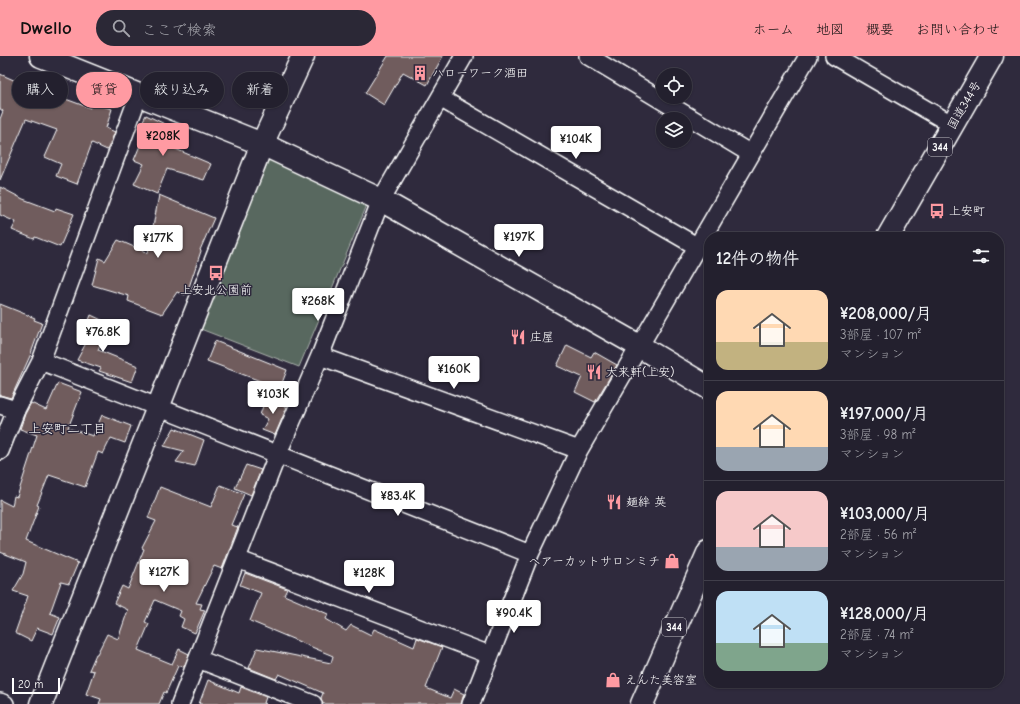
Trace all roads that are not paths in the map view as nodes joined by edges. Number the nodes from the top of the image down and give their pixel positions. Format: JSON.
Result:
{"nodes":[{"id":1,"x":41,"y":56,"type":"edge"},
{"id":2,"x":464,"y":56,"type":"edge"},
{"id":3,"x":588,"y":56,"type":"edge"},
{"id":4,"x":808,"y":56,"type":"edge"},
{"id":5,"x":834,"y":56,"type":"edge"},
{"id":6,"x":992,"y":56,"type":"edge"},
{"id":7,"x":299,"y":57,"type":"edge"},
{"id":8,"x":139,"y":94,"type":"junction"},
{"id":9,"x":440,"y":98,"type":"junction"},
{"id":10,"x":953,"y":125,"type":"junction"},
{"id":11,"x":262,"y":144,"type":"junction"},
{"id":12,"x":751,"y":154,"type":"junction"},
{"id":13,"x":381,"y":200,"type":"junction"},
{"id":14,"x":707,"y":232,"type":"edge"},
{"id":15,"x":891,"y":232,"type":"edge"},
{"id":16,"x":704,"y":236,"type":"edge"},
{"id":17,"x":698,"y":247,"type":"junction"},
{"id":18,"x":639,"y":346,"type":"junction"},
{"id":19,"x":320,"y":356,"type":"junction"},
{"id":20,"x":41,"y":361,"type":"junction"},
{"id":21,"x":704,"y":385,"type":"edge"},
{"id":22,"x":158,"y":407,"type":"junction"},
{"id":23,"x":8,"y":408,"type":"edge"},
{"id":24,"x":579,"y":450,"type":"junction"},
{"id":25,"x":0,"y":451,"type":"edge"},
{"id":26,"x":278,"y":453,"type":"junction"},
{"id":27,"x":530,"y":554,"type":"junction"},
{"id":28,"x":237,"y":559,"type":"junction"},
{"id":29,"x":704,"y":562,"type":"edge"},
{"id":30,"x":490,"y":655,"type":"junction"},
{"id":31,"x":198,"y":658,"type":"junction"},
{"id":32,"x":0,"y":702,"type":"edge"},
{"id":33,"x":5,"y":704,"type":"edge"},
{"id":34,"x":41,"y":704,"type":"edge"},
{"id":35,"x":180,"y":704,"type":"edge"},
{"id":36,"x":313,"y":704,"type":"edge"},
{"id":37,"x":471,"y":704,"type":"edge"},
{"id":38,"x":642,"y":704,"type":"edge"}],
"edges":[{"from":1,"to":8,"type":"main road"},
{"from":2,"to":9,"type":"street"},
{"from":3,"to":12,"type":"street"},
{"from":4,"to":12,"type":"street"},
{"from":5,"to":10,"type":"street"},
{"from":6,"to":10,"type":"main road","name":"国道344号","number":"344"},
{"from":7,"to":11,"type":"main road"},
{"from":8,"to":11,"type":"main road"},
{"from":8,"to":20,"type":"street"},
{"from":9,"to":13,"type":"street"},
{"from":9,"to":17,"type":"street"},
{"from":10,"to":15,"type":"main road","name":"国道344号","number":"344"},
{"from":11,"to":13,"type":"main road"},
{"from":11,"to":22,"type":"main road"},
{"from":12,"to":14,"type":"street"},
{"from":13,"to":18,"type":"main road"},
{"from":13,"to":19,"type":"street"},
{"from":16,"to":17,"type":"street"},
{"from":17,"to":18,"type":"street"},
{"from":18,"to":21,"type":"main road"},
{"from":18,"to":24,"type":"street"},
{"from":19,"to":24,"type":"street"},
{"from":19,"to":26,"type":"street"},
{"from":20,"to":22,"type":"street"},
{"from":20,"to":23,"type":"street"},
{"from":22,"to":26,"type":"street"},
{"from":22,"to":34,"type":"main road"},
{"from":23,"to":25,"type":"street"},
{"from":24,"to":27,"type":"street"},
{"from":26,"to":27,"type":"street"},
{"from":26,"to":28,"type":"street"},
{"from":27,"to":30,"type":"street"},
{"from":28,"to":30,"type":"street"},
{"from":28,"to":31,"type":"street"},
{"from":29,"to":38,"type":"main road","number":"344"},
{"from":30,"to":37,"type":"street"},
{"from":31,"to":35,"type":"street"},
{"from":31,"to":36,"type":"street"},
{"from":32,"to":33,"type":"street"}]}
